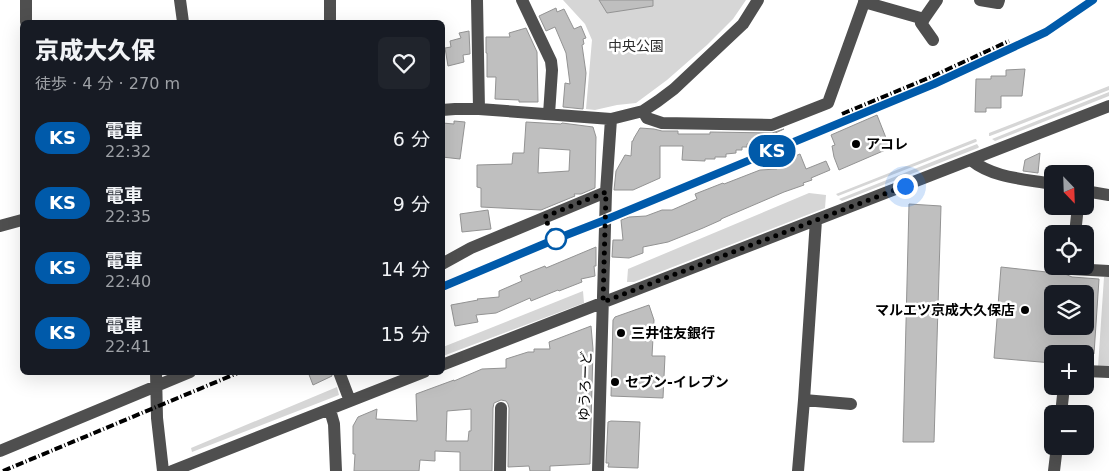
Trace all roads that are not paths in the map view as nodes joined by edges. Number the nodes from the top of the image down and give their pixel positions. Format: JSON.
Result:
{"nodes":[{"id":1,"x":26,"y":0,"type":"edge"},
{"id":2,"x":180,"y":0,"type":"edge"},
{"id":3,"x":330,"y":0,"type":"edge"},
{"id":4,"x":477,"y":0,"type":"edge"},
{"id":5,"x":522,"y":0,"type":"edge"},
{"id":6,"x":758,"y":0,"type":"edge"},
{"id":7,"x":937,"y":0,"type":"edge"},
{"id":8,"x":980,"y":0,"type":"edge"},
{"id":9,"x":999,"y":0,"type":"edge"},
{"id":10,"x":865,"y":1,"type":"edge"},
{"id":11,"x":924,"y":19,"type":"junction"},
{"id":12,"x":26,"y":20,"type":"edge"},
{"id":13,"x":183,"y":20,"type":"edge"},
{"id":14,"x":330,"y":20,"type":"edge"},
{"id":15,"x":933,"y":40,"type":"dead end"},
{"id":16,"x":1109,"y":106,"type":"edge"},
{"id":17,"x":479,"y":109,"type":"junction"},
{"id":18,"x":445,"y":110,"type":"edge"},
{"id":19,"x":643,"y":111,"type":"junction"},
{"id":20,"x":549,"y":114,"type":"junction"},
{"id":21,"x":611,"y":119,"type":"junction"},
{"id":22,"x":971,"y":160,"type":"junction"},
{"id":23,"x":1044,"y":182,"type":"edge"},
{"id":24,"x":606,"y":192,"type":"junction"},
{"id":25,"x":1094,"y":192,"type":"edge"},
{"id":26,"x":1109,"y":195,"type":"edge"},
{"id":27,"x":816,"y":220,"type":"junction"},
{"id":28,"x":20,"y":221,"type":"edge"},
{"id":29,"x":0,"y":226,"type":"edge"},
{"id":30,"x":445,"y":262,"type":"edge"},
{"id":31,"x":1094,"y":270,"type":"edge"},
{"id":32,"x":1109,"y":271,"type":"edge"},
{"id":33,"x":603,"y":302,"type":"junction"},
{"id":34,"x":445,"y":364,"type":"edge"},
{"id":35,"x":1094,"y":371,"type":"edge"},
{"id":36,"x":1109,"y":372,"type":"edge"},
{"id":37,"x":156,"y":375,"type":"edge"},
{"id":38,"x":183,"y":375,"type":"edge"},
{"id":39,"x":340,"y":375,"type":"edge"},
{"id":40,"x":416,"y":375,"type":"edge"},
{"id":41,"x":156,"y":387,"type":"junction"},
{"id":42,"x":804,"y":400,"type":"junction"},
{"id":43,"x":350,"y":401,"type":"junction"},
{"id":44,"x":850,"y":404,"type":"dead end"},
{"id":45,"x":501,"y":408,"type":"dead end"},
{"id":46,"x":330,"y":410,"type":"junction"},
{"id":47,"x":0,"y":451,"type":"edge"},
{"id":48,"x":1056,"y":455,"type":"edge"},
{"id":49,"x":163,"y":471,"type":"edge"},
{"id":50,"x":172,"y":471,"type":"edge"},
{"id":51,"x":336,"y":471,"type":"edge"},
{"id":52,"x":500,"y":471,"type":"edge"},
{"id":53,"x":598,"y":471,"type":"edge"},
{"id":54,"x":798,"y":471,"type":"edge"},
{"id":55,"x":1054,"y":471,"type":"edge"}],
"edges":[{"from":1,"to":12,"type":"street"},
{"from":2,"to":13,"type":"street"},
{"from":3,"to":14,"type":"street"},
{"from":4,"to":17,"type":"street"},
{"from":5,"to":20,"type":"street"},
{"from":6,"to":19,"type":"street"},
{"from":7,"to":11,"type":"street"},
{"from":8,"to":9,"type":"street"},
{"from":10,"to":11,"type":"street"},
{"from":10,"to":19,"type":"street"},
{"from":11,"to":15,"type":"street"},
{"from":16,"to":22,"type":"street"},
{"from":17,"to":18,"type":"street"},
{"from":17,"to":20,"type":"street"},
{"from":19,"to":21,"type":"street"},
{"from":20,"to":21,"type":"street"},
{"from":21,"to":24,"type":"street","name":"ゆうろーど"},
{"from":22,"to":23,"type":"street"},
{"from":22,"to":27,"type":"street"},
{"from":24,"to":30,"type":"street"},
{"from":24,"to":33,"type":"street","name":"ゆうろーど"},
{"from":25,"to":26,"type":"street"},
{"from":27,"to":33,"type":"street"},
{"from":27,"to":42,"type":"street"},
{"from":28,"to":29,"type":"street"},
{"from":31,"to":32,"type":"street"},
{"from":33,"to":34,"type":"street"},
{"from":33,"to":53,"type":"street","name":"ゆうろーど"},
{"from":35,"to":36,"type":"street"},
{"from":37,"to":41,"type":"street"},
{"from":38,"to":41,"type":"street"},
{"from":39,"to":43,"type":"street"},
{"from":40,"to":43,"type":"street"},
{"from":41,"to":47,"type":"street"},
{"from":41,"to":49,"type":"street"},
{"from":42,"to":44,"type":"street"},
{"from":42,"to":54,"type":"street"},
{"from":43,"to":46,"type":"street"},
{"from":45,"to":52,"type":"street"},
{"from":46,"to":50,"type":"street"},
{"from":46,"to":51,"type":"street"},
{"from":48,"to":55,"type":"street"}]}
